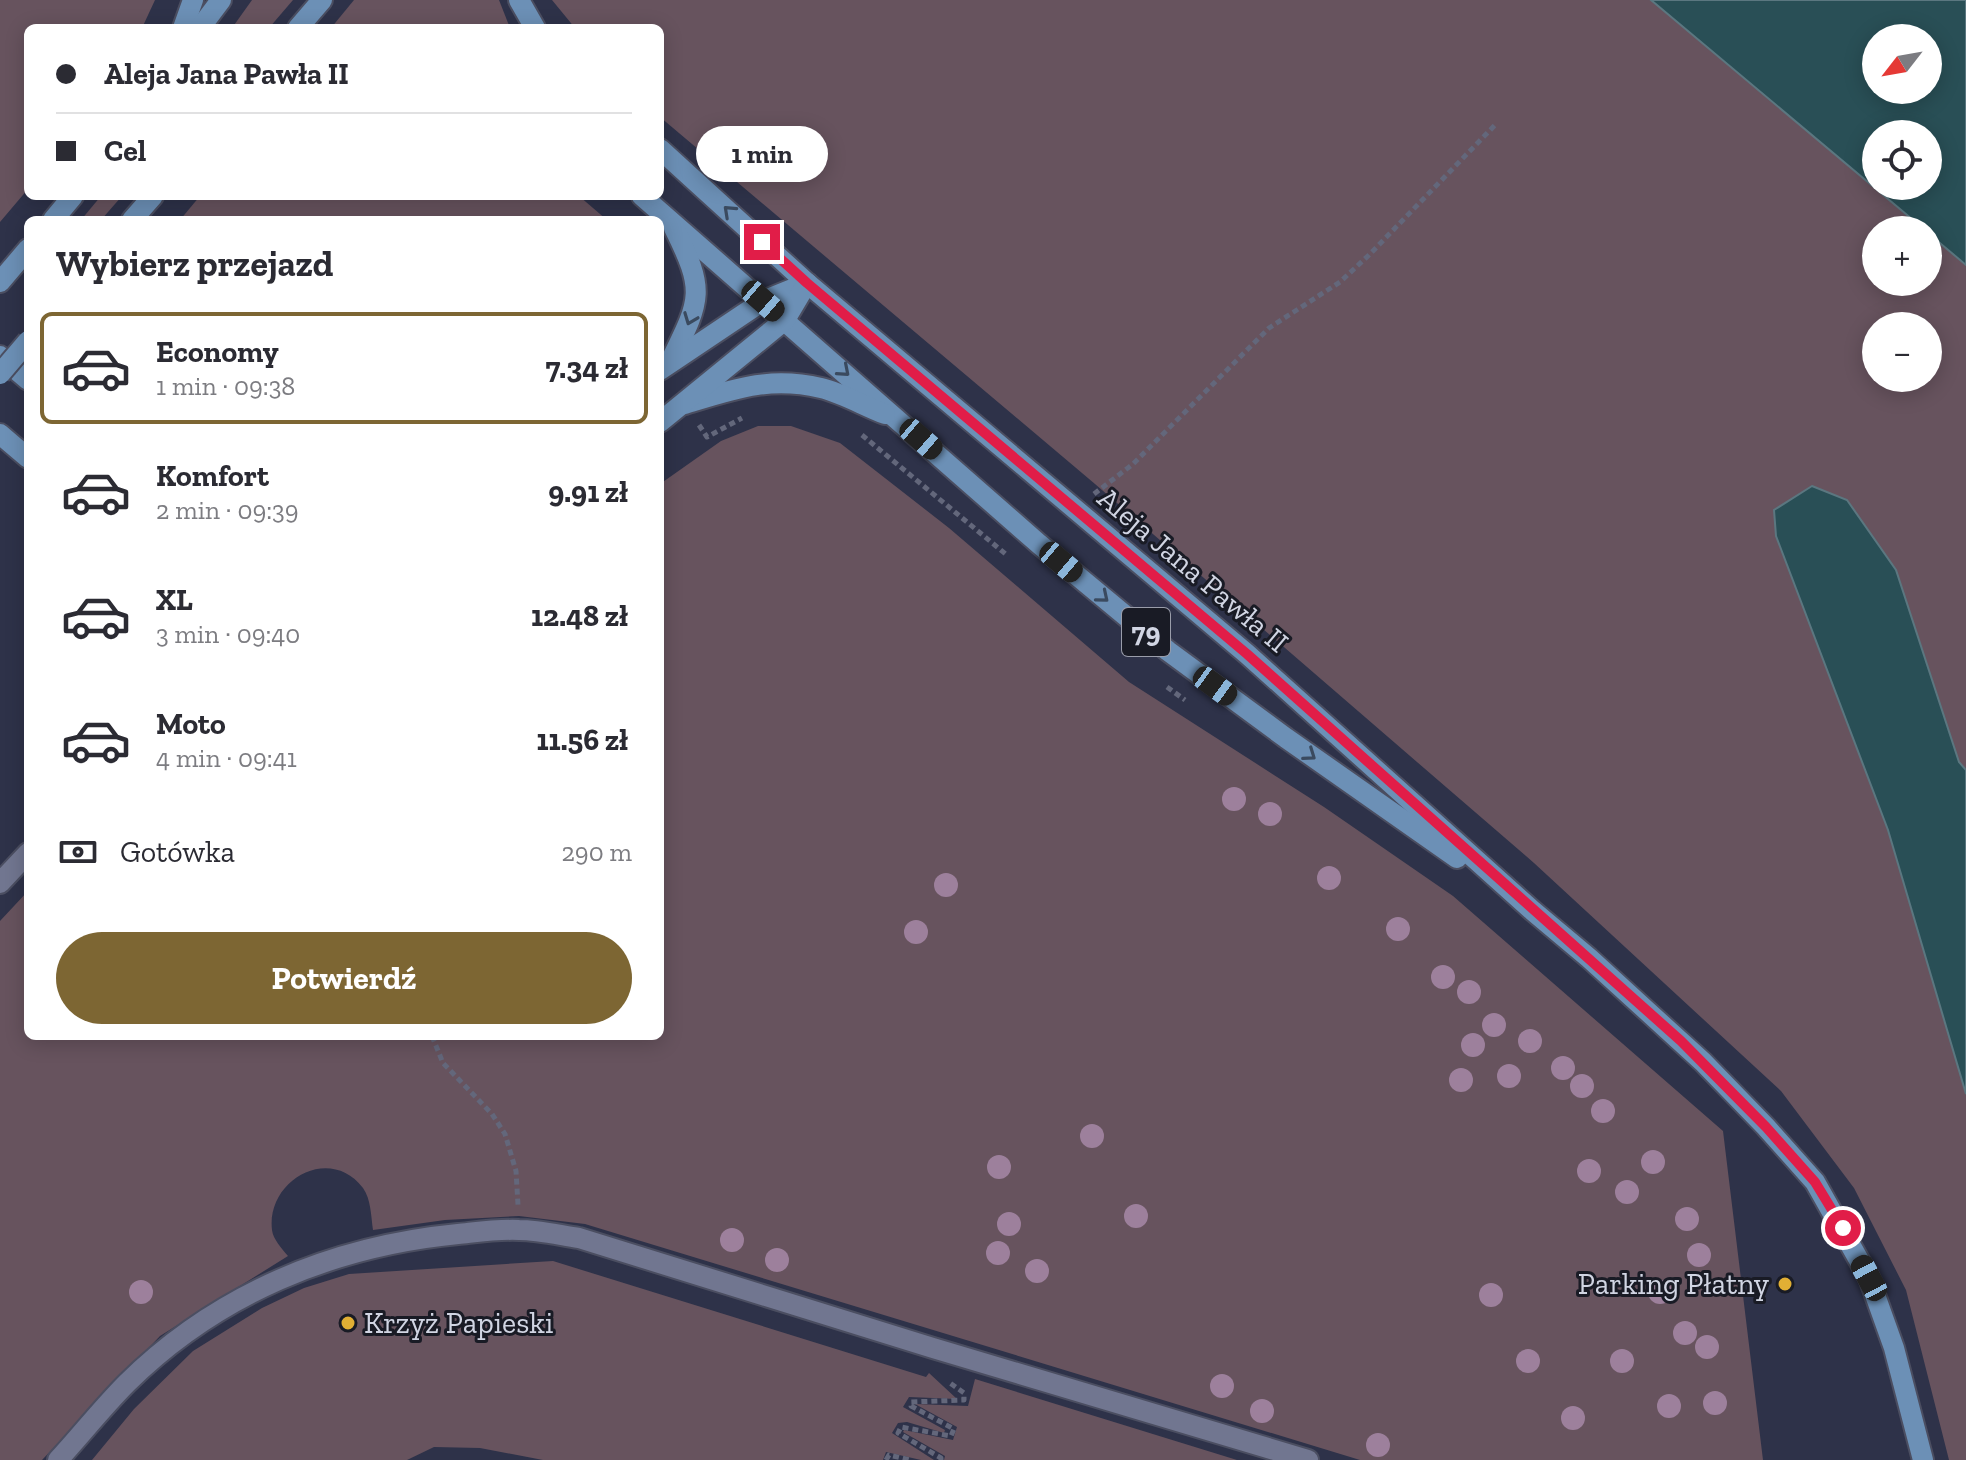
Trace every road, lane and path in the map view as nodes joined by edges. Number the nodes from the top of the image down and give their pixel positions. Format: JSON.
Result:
{"nodes":[{"id":1,"x":193,"y":0,"type":"edge"},
{"id":2,"x":221,"y":0,"type":"edge"},
{"id":3,"x":322,"y":0,"type":"edge"},
{"id":4,"x":519,"y":0,"type":"edge"},
{"id":5,"x":184,"y":24,"type":"edge"},
{"id":6,"x":203,"y":24,"type":"edge"},
{"id":7,"x":301,"y":24,"type":"edge"},
{"id":8,"x":533,"y":24,"type":"edge"},
{"id":9,"x":1497,"y":123,"type":"dead end"},
{"id":10,"x":664,"y":153,"type":"edge"},
{"id":11,"x":70,"y":200,"type":"edge"},
{"id":12,"x":150,"y":200,"type":"edge"},
{"id":13,"x":646,"y":200,"type":"edge"},
{"id":14,"x":56,"y":216,"type":"edge"},
{"id":15,"x":136,"y":216,"type":"edge"},
{"id":16,"x":670,"y":221,"type":"junction"},
{"id":17,"x":24,"y":254,"type":"edge"},
{"id":18,"x":3,"y":278,"type":"edge"},
{"id":19,"x":807,"y":283,"type":"junction"},
{"id":20,"x":763,"y":301,"type":"junction"},
{"id":21,"x":785,"y":320,"type":"junction"},
{"id":22,"x":24,"y":346,"type":"edge"},
{"id":23,"x":0,"y":356,"type":"edge"},
{"id":24,"x":665,"y":366,"type":"edge"},
{"id":25,"x":0,"y":374,"type":"edge"},
{"id":26,"x":24,"y":377,"type":"edge"},
{"id":27,"x":685,"y":404,"type":"junction"},
{"id":28,"x":751,"y":416,"type":"dead end"},
{"id":29,"x":897,"y":418,"type":"junction"},
{"id":30,"x":664,"y":419,"type":"edge"},
{"id":31,"x":858,"y":432,"type":"dead end"},
{"id":32,"x":0,"y":434,"type":"edge"},
{"id":33,"x":707,"y":437,"type":"dead end"},
{"id":34,"x":24,"y":455,"type":"edge"},
{"id":35,"x":1075,"y":509,"type":"junction"},
{"id":36,"x":1020,"y":566,"type":"dead end"},
{"id":37,"x":1164,"y":684,"type":"dead end"},
{"id":38,"x":1188,"y":703,"type":"dead end"},
{"id":39,"x":24,"y":857,"type":"edge"},
{"id":40,"x":0,"y":883,"type":"edge"},
{"id":41,"x":1533,"y":911,"type":"junction"},
{"id":42,"x":434,"y":1040,"type":"edge"},
{"id":43,"x":519,"y":1230,"type":"junction"},
{"id":44,"x":940,"y":1376,"type":"dead end"},
{"id":45,"x":58,"y":1460,"type":"edge"},
{"id":46,"x":886,"y":1460,"type":"edge"},
{"id":47,"x":910,"y":1460,"type":"edge"},
{"id":48,"x":941,"y":1460,"type":"edge"},
{"id":49,"x":1308,"y":1460,"type":"edge"},
{"id":50,"x":1923,"y":1460,"type":"edge"}],
"edges":[{"from":1,"to":5,"type":"main road"},
{"from":2,"to":6,"type":"main road"},
{"from":3,"to":7,"type":"main road"},
{"from":4,"to":8,"type":"main road"},
{"from":9,"to":35,"type":"path"},
{"from":19,"to":10,"type":"main road","name":"Aleja Jana Pawła II","one_way":true},
{"from":11,"to":14,"type":"main road"},
{"from":12,"to":15,"type":"main road"},
{"from":13,"to":16,"type":"main road","number":"79"},
{"from":16,"to":20,"type":"main road","number":"79"},
{"from":16,"to":24,"type":"main road","one_way":true},
{"from":17,"to":18,"type":"main road"},
{"from":19,"to":20,"type":"main road"},
{"from":19,"to":21,"type":"main road"},
{"from":19,"to":35,"type":"main road","name":"Aleja Jana Pawła II","number":"79"},
{"from":20,"to":21,"type":"main road","name":"Aleja Jana Pawła II","number":"79"},
{"from":20,"to":24,"type":"main road"},
{"from":21,"to":27,"type":"main road"},
{"from":21,"to":29,"type":"main road","name":"Aleja Jana Pawła II","number":"79","one_way":true},
{"from":22,"to":25,"type":"main road","bridge":true},
{"from":23,"to":26,"type":"main road"},
{"from":27,"to":29,"type":"main road"},
{"from":27,"to":30,"type":"main road"},
{"from":28,"to":33,"type":"path"},
{"from":29,"to":41,"type":"main road","name":"Aleja Jana Pawła II","number":"79","one_way":true},
{"from":31,"to":36,"type":"path"},
{"from":32,"to":34,"type":"main road"},
{"from":35,"to":41,"type":"main road","name":"Aleja Jana Pawła II","number":"79"},
{"from":37,"to":38,"type":"path"},
{"from":39,"to":40,"type":"street"},
{"from":41,"to":50,"type":"main road","name":"Aleja Jana Pawła II","number":"79"},
{"from":42,"to":43,"type":"path"},
{"from":43,"to":45,"type":"street"},
{"from":43,"to":49,"type":"street"},
{"from":44,"to":48,"type":"path"},
{"from":46,"to":47,"type":"path"}]}
